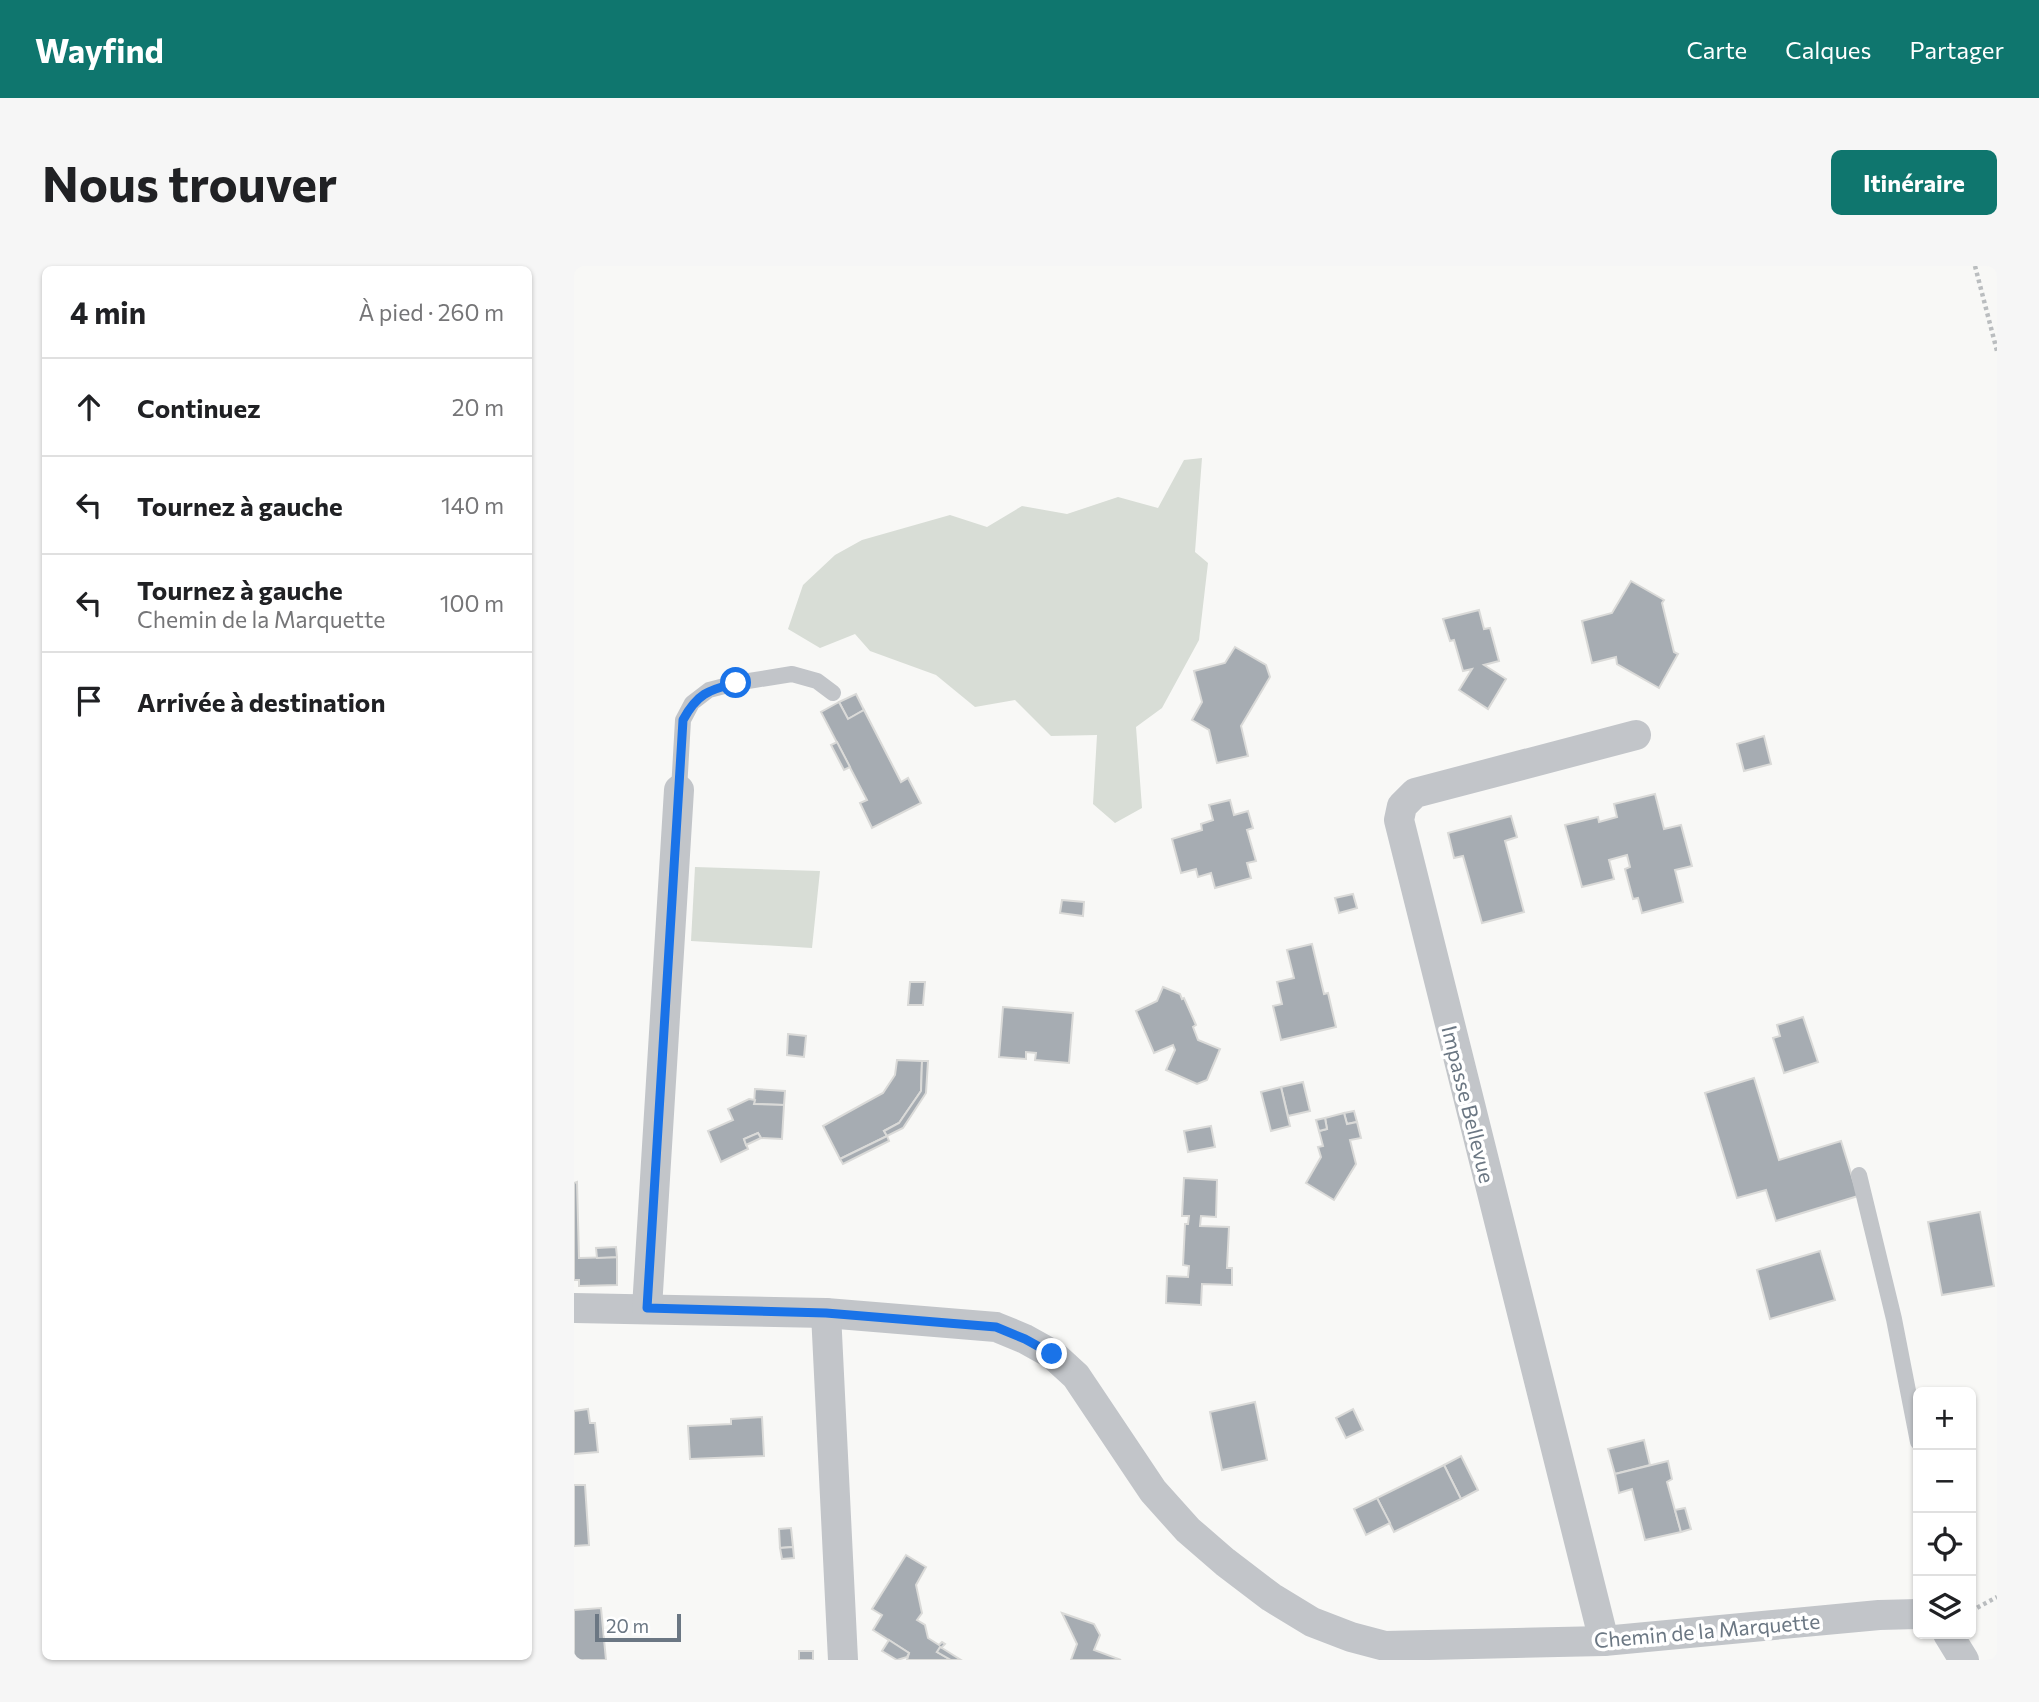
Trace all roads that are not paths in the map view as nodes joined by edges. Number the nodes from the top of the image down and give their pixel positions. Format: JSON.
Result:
{"nodes":[{"id":1,"x":833,"y":693,"type":"dead end"},
{"id":2,"x":1636,"y":735,"type":"dead end"},
{"id":3,"x":679,"y":790,"type":"joint"},
{"id":4,"x":1859,"y":1174,"type":"dead end"},
{"id":5,"x":574,"y":1308,"type":"edge"},
{"id":6,"x":647,"y":1308,"type":"junction"},
{"id":7,"x":826,"y":1313,"type":"junction"},
{"id":8,"x":1913,"y":1417,"type":"edge"},
{"id":9,"x":1913,"y":1613,"type":"edge"},
{"id":10,"x":1951,"y":1639,"type":"edge"},
{"id":11,"x":1604,"y":1641,"type":"junction"},
{"id":12,"x":1443,"y":1653,"type":"edge"},
{"id":13,"x":843,"y":1660,"type":"edge"},
{"id":14,"x":1964,"y":1660,"type":"edge"}],
"edges":[{"from":1,"to":3,"type":"lane"},
{"from":2,"to":11,"type":"street","name":"Impasse Bellevue"},
{"from":3,"to":6,"type":"street"},
{"from":4,"to":8,"type":"lane"},
{"from":5,"to":6,"type":"street","name":"Chemin de la Marquette"},
{"from":6,"to":7,"type":"street","name":"Chemin de la Marquette"},
{"from":7,"to":12,"type":"street","name":"Chemin de la Marquette"},
{"from":7,"to":13,"type":"street"},
{"from":9,"to":11,"type":"street","name":"Chemin de la Marquette"},
{"from":10,"to":14,"type":"street"},
{"from":11,"to":12,"type":"street","name":"Chemin de la Marquette"}]}
